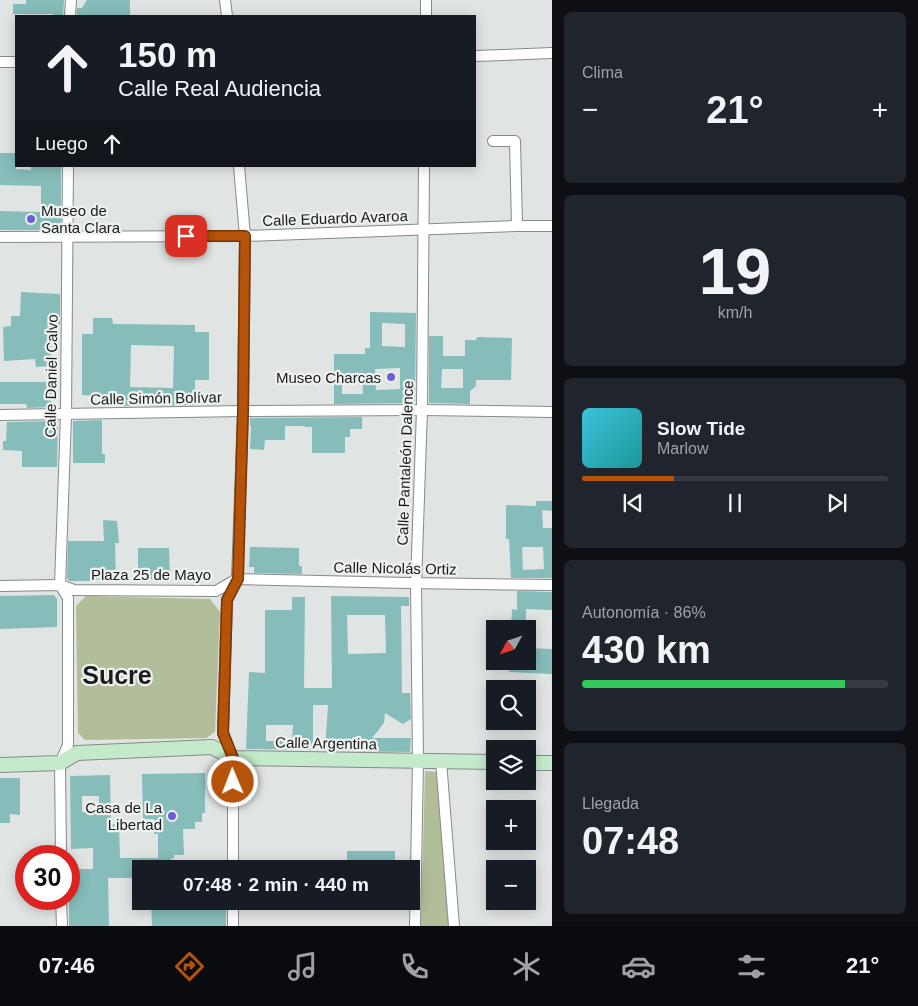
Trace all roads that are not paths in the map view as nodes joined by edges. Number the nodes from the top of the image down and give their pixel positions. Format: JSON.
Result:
{"nodes":[{"id":1,"x":71,"y":0,"type":"edge"},
{"id":2,"x":225,"y":0,"type":"edge"},
{"id":3,"x":426,"y":0,"type":"edge"},
{"id":4,"x":70,"y":15,"type":"edge"},
{"id":5,"x":227,"y":15,"type":"edge"},
{"id":6,"x":426,"y":15,"type":"edge"},
{"id":7,"x":552,"y":53,"type":"edge"},
{"id":8,"x":476,"y":56,"type":"edge"},
{"id":9,"x":0,"y":62,"type":"edge"},
{"id":10,"x":15,"y":62,"type":"edge"},
{"id":11,"x":493,"y":141,"type":"dead end"},
{"id":12,"x":68,"y":167,"type":"edge"},
{"id":13,"x":239,"y":167,"type":"edge"},
{"id":14,"x":424,"y":167,"type":"edge"},
{"id":15,"x":518,"y":226,"type":"junction"},
{"id":16,"x":552,"y":226,"type":"edge"},
{"id":17,"x":424,"y":230,"type":"junction"},
{"id":18,"x":245,"y":236,"type":"junction"},
{"id":19,"x":0,"y":237,"type":"edge"},
{"id":20,"x":68,"y":237,"type":"junction"},
{"id":21,"x":422,"y":410,"type":"junction"},
{"id":22,"x":243,"y":411,"type":"junction"},
{"id":23,"x":552,"y":412,"type":"edge"},
{"id":24,"x":0,"y":415,"type":"edge"},
{"id":25,"x":66,"y":415,"type":"junction"},
{"id":26,"x":238,"y":579,"type":"junction"},
{"id":27,"x":416,"y":584,"type":"junction"},
{"id":28,"x":552,"y":585,"type":"edge"},
{"id":29,"x":0,"y":586,"type":"edge"},
{"id":30,"x":60,"y":586,"type":"junction"},
{"id":31,"x":233,"y":758,"type":"junction"},
{"id":32,"x":418,"y":761,"type":"junction"},
{"id":33,"x":441,"y":761,"type":"junction"},
{"id":34,"x":486,"y":762,"type":"edge"},
{"id":35,"x":60,"y":763,"type":"junction"},
{"id":36,"x":536,"y":763,"type":"edge"},
{"id":37,"x":552,"y":764,"type":"edge"},
{"id":38,"x":0,"y":765,"type":"edge"},
{"id":39,"x":61,"y":845,"type":"edge"},
{"id":40,"x":233,"y":860,"type":"edge"},
{"id":41,"x":61,"y":910,"type":"edge"},
{"id":42,"x":233,"y":910,"type":"edge"},
{"id":43,"x":62,"y":926,"type":"edge"},
{"id":44,"x":233,"y":926,"type":"edge"},
{"id":45,"x":415,"y":926,"type":"edge"},
{"id":46,"x":454,"y":926,"type":"edge"}],
"edges":[{"from":1,"to":4,"type":"street"},
{"from":2,"to":5,"type":"street"},
{"from":3,"to":6,"type":"street"},
{"from":7,"to":8,"type":"street"},
{"from":9,"to":10,"type":"street"},
{"from":11,"to":15,"type":"street"},
{"from":12,"to":20,"type":"street","name":"Calle Daniel Calvo"},
{"from":13,"to":18,"type":"street"},
{"from":14,"to":17,"type":"street","name":"Calle Pantaleón Dalence"},
{"from":15,"to":16,"type":"street","name":"Calle Eduardo Avaroa"},
{"from":15,"to":17,"type":"street","name":"Calle Eduardo Avaroa"},
{"from":17,"to":18,"type":"street","name":"Calle Eduardo Avaroa"},
{"from":17,"to":21,"type":"street","name":"Calle Pantaleón Dalence"},
{"from":18,"to":20,"type":"street","name":"Calle Eduardo Avaroa"},
{"from":18,"to":22,"type":"street"},
{"from":19,"to":20,"type":"street","name":"Calle Eduardo Avaroa"},
{"from":20,"to":25,"type":"street","name":"Calle Daniel Calvo"},
{"from":21,"to":22,"type":"street","name":"Calle Simón Bolívar"},
{"from":21,"to":23,"type":"street","name":"Calle Simón Bolívar"},
{"from":21,"to":27,"type":"street","name":"Calle Pantaleón Dalence"},
{"from":22,"to":25,"type":"street","name":"Calle Simón Bolívar"},
{"from":22,"to":26,"type":"street"},
{"from":24,"to":25,"type":"street","name":"Calle Simón Bolívar"},
{"from":25,"to":30,"type":"street","name":"Calle Daniel Calvo"},
{"from":26,"to":27,"type":"street","name":"Calle Nicolás Ortiz"},
{"from":26,"to":30,"type":"street","name":"Plaza 25 de Mayo"},
{"from":26,"to":31,"type":"street","name":"Plaza 25 de Mayo"},
{"from":27,"to":28,"type":"street","name":"Calle Nicolás Ortiz"},
{"from":27,"to":32,"type":"street","name":"Calle Pantaleón Dalence"},
{"from":29,"to":30,"type":"street","name":"Plaza 25 de Mayo"},
{"from":30,"to":35,"type":"street"},
{"from":31,"to":32,"type":"main road","name":"Calle Argentina"},
{"from":31,"to":35,"type":"main road"},
{"from":31,"to":40,"type":"street"},
{"from":32,"to":33,"type":"main road","name":"Calle Argentina"},
{"from":32,"to":45,"type":"street","name":"Calle Pantaleón Dalence"},
{"from":33,"to":34,"type":"main road","name":"Calle Argentina"},
{"from":33,"to":46,"type":"street"},
{"from":35,"to":38,"type":"main road"},
{"from":35,"to":39,"type":"street"},
{"from":36,"to":37,"type":"main road"},
{"from":41,"to":43,"type":"street"},
{"from":42,"to":44,"type":"street"}]}
